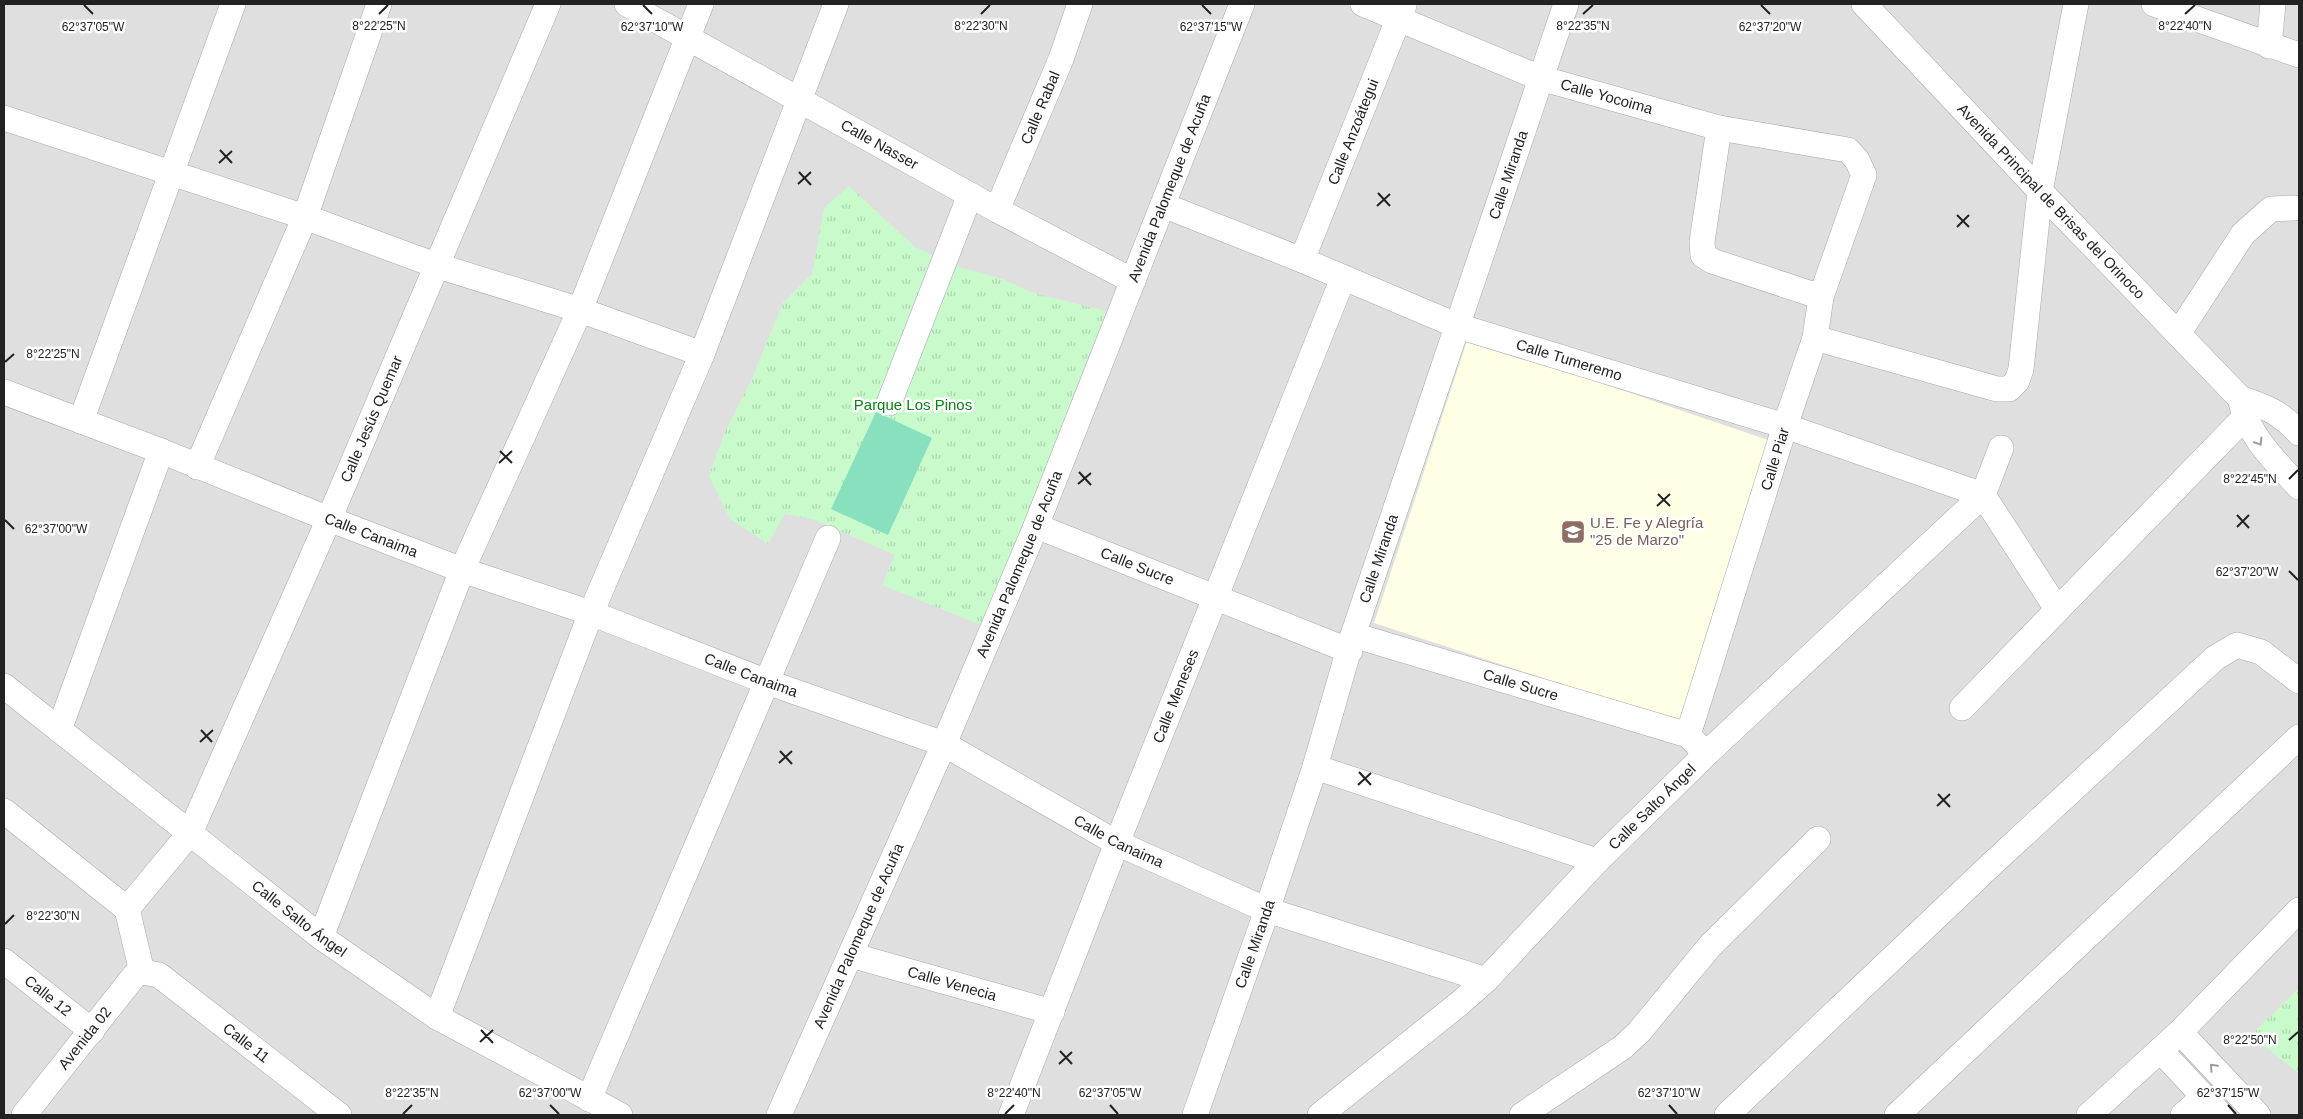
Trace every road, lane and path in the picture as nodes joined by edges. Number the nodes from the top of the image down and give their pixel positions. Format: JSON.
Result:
{"nodes":[{"id":1,"x":233,"y":4,"type":"edge"},
{"id":2,"x":379,"y":4,"type":"edge"},
{"id":3,"x":548,"y":4,"type":"edge"},
{"id":4,"x":627,"y":4,"type":"edge"},
{"id":5,"x":701,"y":4,"type":"edge"},
{"id":6,"x":836,"y":4,"type":"edge"},
{"id":7,"x":1080,"y":4,"type":"edge"},
{"id":8,"x":1242,"y":4,"type":"edge"},
{"id":9,"x":1363,"y":4,"type":"edge"},
{"id":10,"x":1566,"y":4,"type":"edge"},
{"id":11,"x":1864,"y":4,"type":"edge"},
{"id":12,"x":2076,"y":4,"type":"edge"},
{"id":13,"x":2154,"y":4,"type":"edge"},
{"id":14,"x":2272,"y":4,"type":"edge"},
{"id":15,"x":1402,"y":12,"type":"edge"},
{"id":16,"x":689,"y":39,"type":"junction"},
{"id":17,"x":2270,"y":46,"type":"junction"},
{"id":18,"x":2299,"y":56,"type":"edge"},
{"id":19,"x":1540,"y":78,"type":"junction"},
{"id":20,"x":799,"y":100,"type":"junction"},
{"id":21,"x":4,"y":118,"type":"edge"},
{"id":22,"x":1719,"y":128,"type":"junction"},
{"id":23,"x":1857,"y":160,"type":"joint"},
{"id":24,"x":172,"y":173,"type":"junction"},
{"id":25,"x":2040,"y":191,"type":"junction"},
{"id":26,"x":970,"y":195,"type":"junction"},
{"id":27,"x":1163,"y":205,"type":"junction"},
{"id":28,"x":2294,"y":208,"type":"dead end"},
{"id":29,"x":997,"y":210,"type":"junction"},
{"id":30,"x":305,"y":217,"type":"junction"},
{"id":31,"x":1302,"y":260,"type":"junction"},
{"id":32,"x":435,"y":265,"type":"junction"},
{"id":33,"x":1343,"y":278,"type":"junction"},
{"id":34,"x":1133,"y":281,"type":"junction"},
{"id":35,"x":1821,"y":297,"type":"junction"},
{"id":36,"x":580,"y":310,"type":"junction"},
{"id":37,"x":1458,"y":326,"type":"junction"},
{"id":38,"x":2178,"y":334,"type":"junction"},
{"id":39,"x":1816,"y":338,"type":"junction"},
{"id":40,"x":702,"y":354,"type":"junction"},
{"id":41,"x":4,"y":392,"type":"edge"},
{"id":42,"x":889,"y":403,"type":"dead end"},
{"id":43,"x":2242,"y":407,"type":"junction"},
{"id":44,"x":81,"y":422,"type":"junction"},
{"id":45,"x":1785,"y":426,"type":"junction"},
{"id":46,"x":2299,"y":432,"type":"edge"},
{"id":47,"x":2001,"y":448,"type":"dead end"},
{"id":48,"x":161,"y":450,"type":"junction"},
{"id":49,"x":198,"y":467,"type":"junction"},
{"id":50,"x":2299,"y":487,"type":"edge"},
{"id":51,"x":1982,"y":495,"type":"junction"},
{"id":52,"x":329,"y":519,"type":"junction"},
{"id":53,"x":1036,"y":526,"type":"junction"},
{"id":54,"x":828,"y":538,"type":"dead end"},
{"id":55,"x":462,"y":570,"type":"junction"},
{"id":56,"x":1214,"y":599,"type":"junction"},
{"id":57,"x":2057,"y":609,"type":"junction"},
{"id":58,"x":591,"y":613,"type":"junction"},
{"id":59,"x":1352,"y":643,"type":"junction"},
{"id":60,"x":2299,"y":681,"type":"edge"},
{"id":61,"x":767,"y":682,"type":"junction"},
{"id":62,"x":4,"y":686,"type":"edge"},
{"id":63,"x":1962,"y":708,"type":"dead end"},
{"id":64,"x":59,"y":730,"type":"junction"},
{"id":65,"x":1688,"y":735,"type":"junction"},
{"id":66,"x":2299,"y":737,"type":"edge"},
{"id":67,"x":944,"y":744,"type":"junction"},
{"id":68,"x":1706,"y":754,"type":"junction"},
{"id":69,"x":1315,"y":767,"type":"junction"},
{"id":70,"x":4,"y":811,"type":"edge"},
{"id":71,"x":190,"y":833,"type":"junction"},
{"id":72,"x":1818,"y":839,"type":"dead end"},
{"id":73,"x":1117,"y":843,"type":"junction"},
{"id":74,"x":1597,"y":861,"type":"junction"},
{"id":75,"x":127,"y":909,"type":"junction"},
{"id":76,"x":1267,"y":910,"type":"junction"},
{"id":77,"x":2299,"y":910,"type":"edge"},
{"id":78,"x":321,"y":937,"type":"junction"},
{"id":79,"x":851,"y":955,"type":"junction"},
{"id":80,"x":4,"y":961,"type":"edge"},
{"id":81,"x":146,"y":972,"type":"junction"},
{"id":82,"x":1486,"y":980,"type":"junction"},
{"id":83,"x":1052,"y":1012,"type":"junction"},
{"id":84,"x":437,"y":1017,"type":"junction"},
{"id":85,"x":92,"y":1031,"type":"junction"},
{"id":86,"x":2180,"y":1032,"type":"junction"},
{"id":87,"x":2160,"y":1050,"type":"junction"},
{"id":88,"x":589,"y":1098,"type":"junction"},
{"id":89,"x":2212,"y":1106,"type":"edge"},
{"id":90,"x":38,"y":1111,"type":"edge"},
{"id":91,"x":339,"y":1115,"type":"edge"},
{"id":92,"x":620,"y":1115,"type":"edge"},
{"id":93,"x":779,"y":1115,"type":"edge"},
{"id":94,"x":1011,"y":1115,"type":"edge"},
{"id":95,"x":1195,"y":1115,"type":"edge"},
{"id":96,"x":1320,"y":1115,"type":"edge"},
{"id":97,"x":1522,"y":1115,"type":"edge"},
{"id":98,"x":1727,"y":1115,"type":"edge"},
{"id":99,"x":1897,"y":1115,"type":"edge"},
{"id":100,"x":2089,"y":1115,"type":"edge"},
{"id":101,"x":2183,"y":1115,"type":"edge"},
{"id":102,"x":2258,"y":1115,"type":"edge"}],
"edges":[{"from":1,"to":24,"type":"street"},
{"from":2,"to":30,"type":"street"},
{"from":3,"to":32,"type":"street","name":"Calle Jesús Quemar"},
{"from":4,"to":16,"type":"street","name":"Calle Nasser"},
{"from":5,"to":16,"type":"street"},
{"from":6,"to":20,"type":"street"},
{"from":7,"to":29,"type":"street","name":"Calle Rabal"},
{"from":8,"to":27,"type":"street","name":"Avenida Palomeque de Acuña"},
{"from":9,"to":15,"type":"street","name":"Calle Yocoima"},
{"from":10,"to":19,"type":"street","name":"Calle Miranda"},
{"from":11,"to":25,"type":"street","name":"Avenida Principal de Brisas del Orinoco"},
{"from":12,"to":25,"type":"street"},
{"from":13,"to":17,"type":"street"},
{"from":14,"to":17,"type":"street"},
{"from":15,"to":19,"type":"street","name":"Calle Yocoima"},
{"from":15,"to":31,"type":"street","name":"Calle Anzoátegui"},
{"from":16,"to":20,"type":"street","name":"Calle Nasser"},
{"from":16,"to":36,"type":"street"},
{"from":17,"to":18,"type":"street"},
{"from":19,"to":22,"type":"street","name":"Calle Yocoima"},
{"from":19,"to":37,"type":"street","name":"Calle Miranda"},
{"from":20,"to":26,"type":"street","name":"Calle Nasser"},
{"from":20,"to":40,"type":"street"},
{"from":21,"to":24,"type":"street"},
{"from":22,"to":23,"type":"street","name":"Calle Yocoima"},
{"from":22,"to":35,"type":"street"},
{"from":23,"to":35,"type":"street","name":"Calle Piar"},
{"from":24,"to":30,"type":"street"},
{"from":24,"to":44,"type":"street"},
{"from":25,"to":38,"type":"street","name":"Avenida Principal de Brisas del Orinoco"},
{"from":25,"to":39,"type":"street"},
{"from":26,"to":29,"type":"street","name":"Calle Nasser"},
{"from":26,"to":42,"type":"street"},
{"from":27,"to":31,"type":"street","name":"Calle Tumeremo"},
{"from":27,"to":34,"type":"street","name":"Avenida Palomeque de Acuña"},
{"from":28,"to":38,"type":"street"},
{"from":29,"to":34,"type":"street","name":"Calle Nasser"},
{"from":30,"to":32,"type":"street"},
{"from":30,"to":49,"type":"street"},
{"from":31,"to":33,"type":"street","name":"Calle Tumeremo"},
{"from":32,"to":36,"type":"street"},
{"from":32,"to":52,"type":"street","name":"Calle Jesús Quemar"},
{"from":33,"to":37,"type":"street","name":"Calle Tumeremo"},
{"from":33,"to":56,"type":"street","name":"Calle Meneses"},
{"from":34,"to":53,"type":"street","name":"Avenida Palomeque de Acuña"},
{"from":35,"to":39,"type":"street","name":"Calle Piar"},
{"from":36,"to":40,"type":"street"},
{"from":36,"to":55,"type":"street"},
{"from":37,"to":45,"type":"street","name":"Calle Tumeremo"},
{"from":37,"to":59,"type":"street","name":"Calle Miranda"},
{"from":38,"to":43,"type":"street","name":"Avenida Principal de Brisas del Orinoco"},
{"from":39,"to":45,"type":"street","name":"Calle Piar"},
{"from":40,"to":58,"type":"street"},
{"from":41,"to":44,"type":"street","name":"Calle Canaima"},
{"from":43,"to":46,"type":"street"},
{"from":43,"to":50,"type":"street","one_way":true},
{"from":43,"to":57,"type":"street"},
{"from":44,"to":48,"type":"street","name":"Calle Canaima"},
{"from":45,"to":51,"type":"street","name":"Calle Tumeremo"},
{"from":45,"to":65,"type":"street","name":"Calle Piar"},
{"from":47,"to":51,"type":"street"},
{"from":48,"to":49,"type":"street","name":"Calle Canaima"},
{"from":48,"to":64,"type":"street"},
{"from":49,"to":52,"type":"street","name":"Calle Canaima"},
{"from":51,"to":57,"type":"street"},
{"from":51,"to":68,"type":"street","name":"Calle Salto Ángel"},
{"from":52,"to":55,"type":"street","name":"Calle Canaima"},
{"from":52,"to":71,"type":"street","name":"Calle Jesús Quemar"},
{"from":53,"to":56,"type":"street","name":"Calle Sucre"},
{"from":53,"to":67,"type":"street","name":"Avenida Palomeque de Acuña"},
{"from":54,"to":61,"type":"street"},
{"from":55,"to":58,"type":"street","name":"Calle Canaima"},
{"from":55,"to":78,"type":"street"},
{"from":56,"to":59,"type":"street","name":"Calle Sucre"},
{"from":56,"to":73,"type":"street","name":"Calle Meneses"},
{"from":57,"to":63,"type":"street"},
{"from":58,"to":61,"type":"street","name":"Calle Canaima"},
{"from":58,"to":84,"type":"street"},
{"from":59,"to":65,"type":"street","name":"Calle Sucre"},
{"from":59,"to":69,"type":"street","name":"Calle Miranda"},
{"from":60,"to":98,"type":"street"},
{"from":61,"to":67,"type":"street","name":"Calle Canaima"},
{"from":61,"to":88,"type":"street"},
{"from":62,"to":64,"type":"street","name":"Calle Salto Ángel"},
{"from":64,"to":71,"type":"street","name":"Calle Salto Ángel"},
{"from":65,"to":68,"type":"street"},
{"from":66,"to":99,"type":"street"},
{"from":67,"to":73,"type":"street","name":"Calle Canaima"},
{"from":67,"to":79,"type":"street","name":"Avenida Palomeque de Acuña"},
{"from":68,"to":74,"type":"street","name":"Calle Salto Ángel"},
{"from":69,"to":74,"type":"street"},
{"from":69,"to":76,"type":"street","name":"Calle Miranda"},
{"from":70,"to":75,"type":"street"},
{"from":71,"to":75,"type":"street","name":"Calle Jesús Quemar"},
{"from":71,"to":78,"type":"street","name":"Calle Salto Ángel"},
{"from":72,"to":97,"type":"street"},
{"from":73,"to":76,"type":"street","name":"Calle Canaima"},
{"from":73,"to":83,"type":"street","name":"Calle Meneses"},
{"from":74,"to":82,"type":"street","name":"Calle Salto Ángel"},
{"from":75,"to":81,"type":"street"},
{"from":76,"to":82,"type":"street","name":"Calle Canaima"},
{"from":76,"to":95,"type":"street","name":"Calle Miranda"},
{"from":77,"to":86,"type":"street"},
{"from":78,"to":84,"type":"street","name":"Calle Salto Ángel"},
{"from":79,"to":83,"type":"street","name":"Calle Venecia"},
{"from":79,"to":93,"type":"street","name":"Avenida Palomeque de Acuña"},
{"from":80,"to":85,"type":"street","name":"Calle 12"},
{"from":81,"to":85,"type":"street","name":"Avenida 02"},
{"from":81,"to":91,"type":"street","name":"Calle 11"},
{"from":82,"to":96,"type":"street","name":"Calle Salto Ángel"},
{"from":83,"to":94,"type":"street","name":"Calle Meneses"},
{"from":84,"to":88,"type":"street","name":"Calle Salto Ángel"},
{"from":85,"to":90,"type":"street","name":"Avenida 02"},
{"from":86,"to":87,"type":"street"},
{"from":102,"to":86,"type":"street","one_way":true},
{"from":87,"to":89,"type":"street"},
{"from":87,"to":100,"type":"street"},
{"from":88,"to":92,"type":"street","name":"Calle Salto Ángel"},
{"from":89,"to":101,"type":"street"}]}
